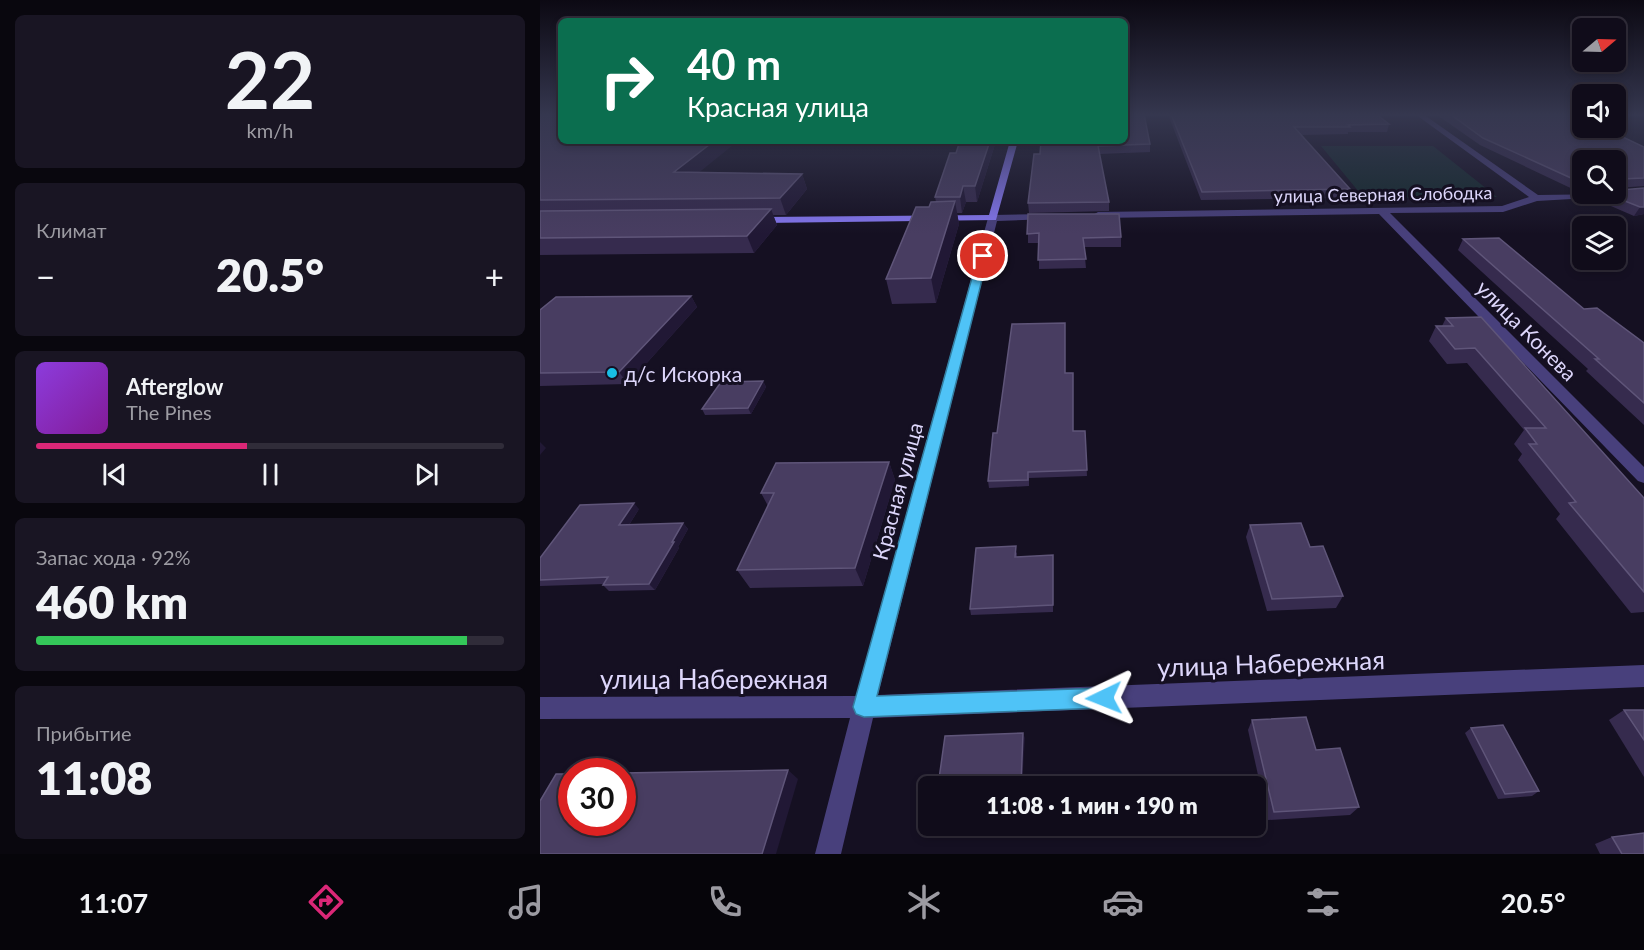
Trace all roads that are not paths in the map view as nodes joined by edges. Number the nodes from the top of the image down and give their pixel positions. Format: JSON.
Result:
{"nodes":[{"id":1,"x":1010,"y":154,"type":"edge"},
{"id":2,"x":1474,"y":154,"type":"edge"},
{"id":3,"x":1572,"y":196,"type":"edge"},
{"id":4,"x":1536,"y":198,"type":"junction"},
{"id":5,"x":1382,"y":210,"type":"junction"},
{"id":6,"x":1055,"y":216,"type":"edge"},
{"id":7,"x":1090,"y":216,"type":"edge"},
{"id":8,"x":993,"y":218,"type":"junction"},
{"id":9,"x":746,"y":220,"type":"edge"},
{"id":10,"x":1644,"y":477,"type":"edge"},
{"id":11,"x":1644,"y":676,"type":"edge"},
{"id":12,"x":864,"y":707,"type":"junction"},
{"id":13,"x":540,"y":708,"type":"edge"},
{"id":14,"x":828,"y":854,"type":"edge"}],
"edges":[{"from":1,"to":8,"type":"main road","name":"Красная улица"},
{"from":2,"to":4,"type":"street"},
{"from":3,"to":4,"type":"street","name":"улица Северная Слободка"},
{"from":4,"to":5,"type":"street","name":"улица Северная Слободка"},
{"from":5,"to":7,"type":"street","name":"улица Северная Слободка"},
{"from":5,"to":10,"type":"street","name":"улица Конева"},
{"from":6,"to":8,"type":"street"},
{"from":8,"to":9,"type":"main road"},
{"from":8,"to":12,"type":"street","name":"Красная улица"},
{"from":11,"to":12,"type":"street","name":"улица Набережная"},
{"from":12,"to":13,"type":"street","name":"улица Набережная"},
{"from":12,"to":14,"type":"street","name":"Красная улица"}]}
